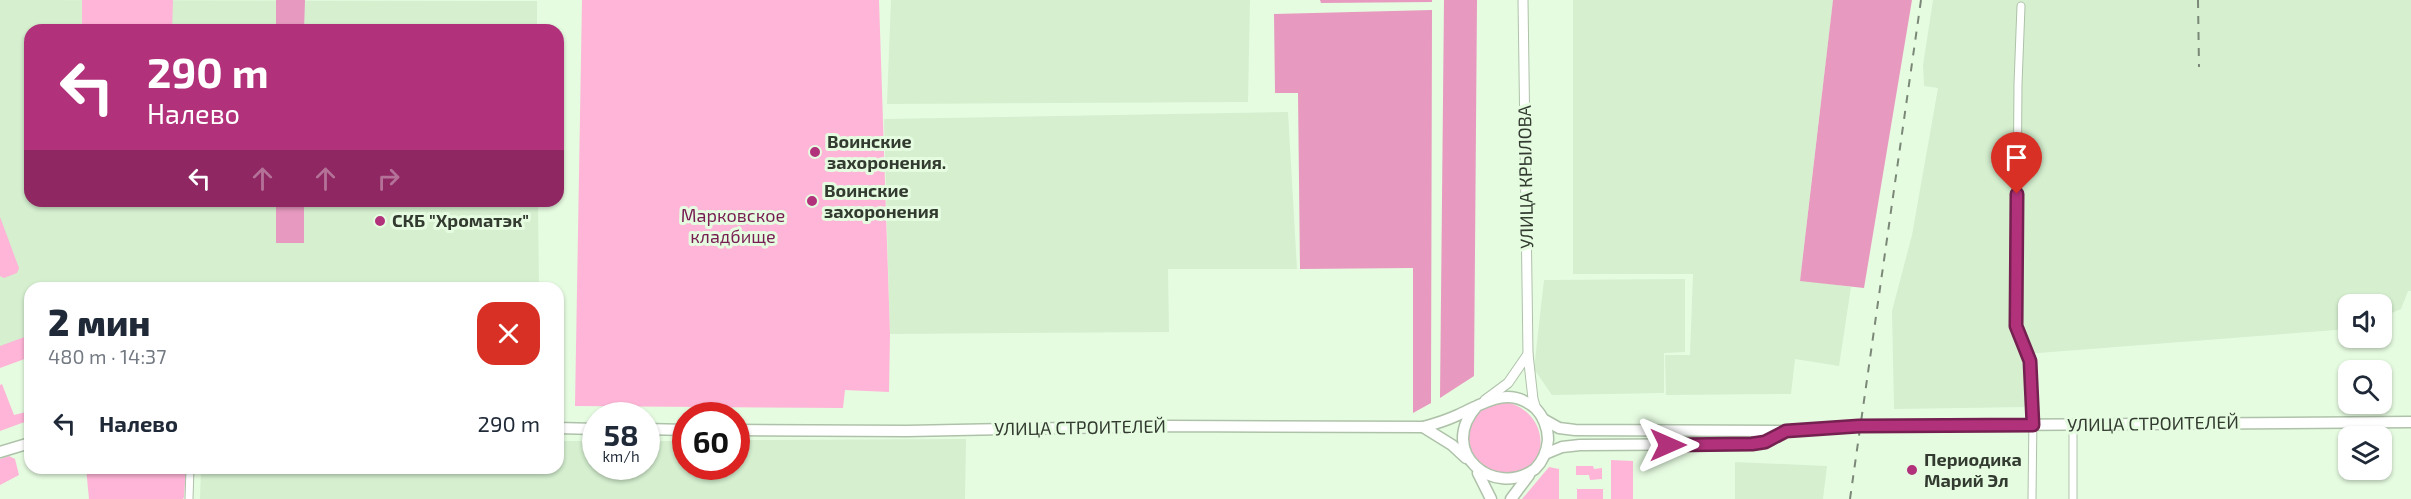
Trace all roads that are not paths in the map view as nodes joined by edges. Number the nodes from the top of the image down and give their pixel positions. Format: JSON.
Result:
{"nodes":[{"id":1,"x":1523,"y":0,"type":"edge"},
{"id":2,"x":2021,"y":6,"type":"dead end"},
{"id":3,"x":1528,"y":354,"type":"junction"},
{"id":4,"x":1481,"y":403,"type":"junction"},
{"id":5,"x":1536,"y":409,"type":"junction"},
{"id":6,"x":1543,"y":419,"type":"junction"},
{"id":7,"x":2411,"y":422,"type":"edge"},
{"id":8,"x":2073,"y":424,"type":"junction"},
{"id":9,"x":2033,"y":425,"type":"junction"},
{"id":10,"x":1423,"y":427,"type":"junction"},
{"id":11,"x":564,"y":428,"type":"edge"},
{"id":12,"x":582,"y":429,"type":"edge"},
{"id":13,"x":750,"y":430,"type":"edge"},
{"id":14,"x":1786,"y":431,"type":"junction"},
{"id":15,"x":24,"y":445,"type":"edge"},
{"id":16,"x":0,"y":452,"type":"edge"},
{"id":17,"x":1545,"y":454,"type":"junction"},
{"id":18,"x":1466,"y":458,"type":"junction"},
{"id":19,"x":1478,"y":472,"type":"junction"},
{"id":20,"x":190,"y":474,"type":"edge"},
{"id":21,"x":1529,"y":475,"type":"junction"},
{"id":22,"x":189,"y":499,"type":"edge"},
{"id":23,"x":1491,"y":499,"type":"edge"},
{"id":24,"x":1511,"y":499,"type":"edge"},
{"id":25,"x":2032,"y":499,"type":"edge"},
{"id":26,"x":2073,"y":499,"type":"edge"}],
"edges":[{"from":1,"to":3,"type":"street","name":"УЛИЦА КРЫЛОВА"},
{"from":2,"to":9,"type":"street"},
{"from":3,"to":4,"type":"street"},
{"from":3,"to":5,"type":"street","name":"УЛИЦА КРЫЛОВА"},
{"from":4,"to":5,"type":"main road","name":"УЛИЦА СТРОИТЕЛЕЙ"},
{"from":4,"to":10,"type":"main road","name":"УЛИЦА СТРОИТЕЛЕЙ"},
{"from":4,"to":18,"type":"main road"},
{"from":5,"to":6,"type":"main road","name":"УЛИЦА СТРОИТЕЛЕЙ"},
{"from":6,"to":14,"type":"main road","name":"УЛИЦА СТРОИТЕЛЕЙ"},
{"from":6,"to":17,"type":"main road","name":"УЛИЦА СТРОИТЕЛЕЙ"},
{"from":7,"to":8,"type":"main road","name":"УЛИЦА СТРОИТЕЛЕЙ"},
{"from":8,"to":9,"type":"main road","name":"УЛИЦА СТРОИТЕЛЕЙ"},
{"from":8,"to":26,"type":"street"},
{"from":9,"to":14,"type":"main road","name":"УЛИЦА СТРОИТЕЛЕЙ"},
{"from":9,"to":25,"type":"street"},
{"from":10,"to":13,"type":"main road","name":"УЛИЦА СТРОИТЕЛЕЙ"},
{"from":10,"to":18,"type":"main road"},
{"from":11,"to":12,"type":"main road"},
{"from":14,"to":17,"type":"main road","name":"УЛИЦА СТРОИТЕЛЕЙ"},
{"from":15,"to":16,"type":"main road"},
{"from":17,"to":21,"type":"main road"},
{"from":18,"to":19,"type":"main road"},
{"from":19,"to":21,"type":"main road"},
{"from":19,"to":23,"type":"main road"},
{"from":20,"to":22,"type":"street"},
{"from":21,"to":24,"type":"main road"}]}
